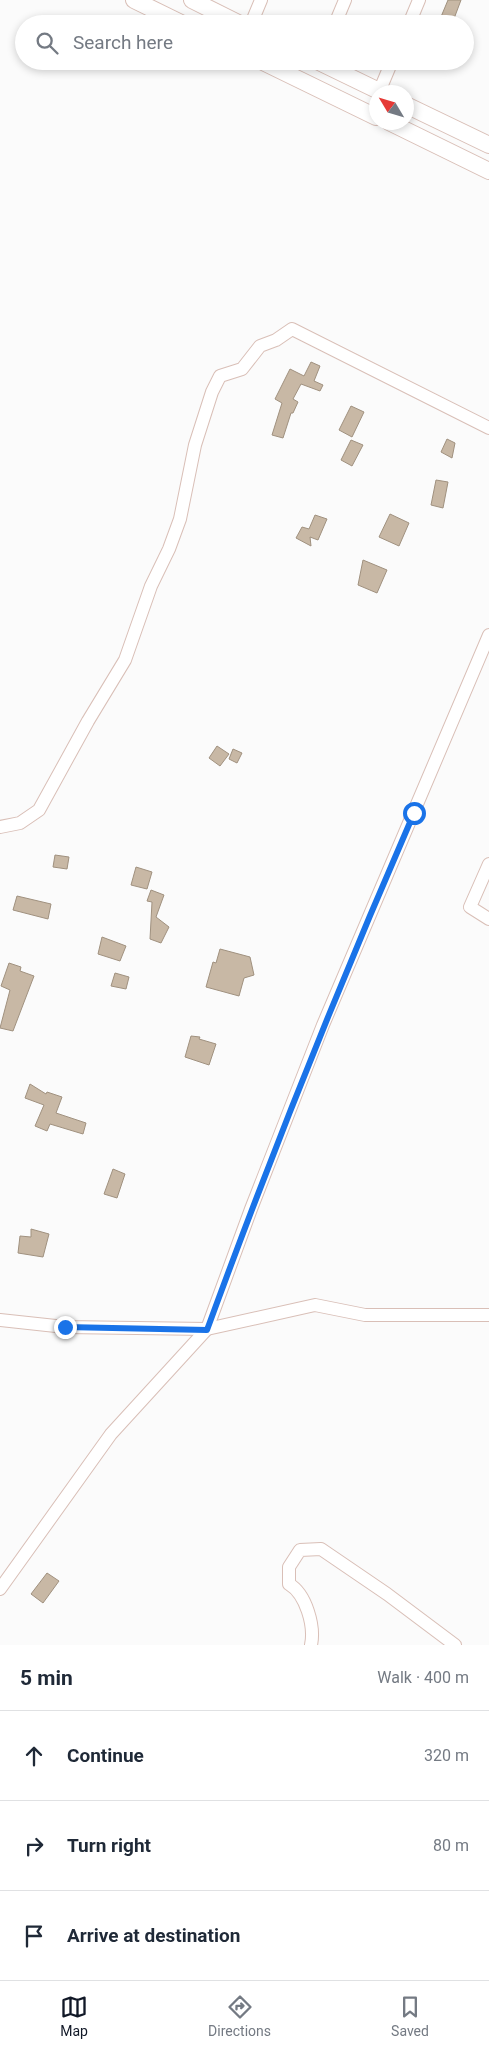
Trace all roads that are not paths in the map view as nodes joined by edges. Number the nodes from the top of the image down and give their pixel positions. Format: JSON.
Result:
{"nodes":[{"id":1,"x":134,"y":0,"type":"edge"},
{"id":2,"x":192,"y":0,"type":"edge"},
{"id":3,"x":261,"y":0,"type":"edge"},
{"id":4,"x":345,"y":0,"type":"edge"},
{"id":5,"x":419,"y":0,"type":"edge"},
{"id":6,"x":165,"y":15,"type":"edge"},
{"id":7,"x":222,"y":15,"type":"edge"},
{"id":8,"x":255,"y":15,"type":"edge"},
{"id":9,"x":339,"y":15,"type":"edge"},
{"id":10,"x":412,"y":15,"type":"edge"},
{"id":11,"x":279,"y":70,"type":"edge"},
{"id":12,"x":335,"y":70,"type":"edge"},
{"id":13,"x":389,"y":70,"type":"edge"},
{"id":14,"x":383,"y":85,"type":"edge"},
{"id":15,"x":369,"y":87,"type":"edge"},
{"id":16,"x":414,"y":109,"type":"edge"},
{"id":17,"x":369,"y":114,"type":"edge"},
{"id":18,"x":405,"y":130,"type":"edge"},
{"id":19,"x":489,"y":145,"type":"edge"},
{"id":20,"x":489,"y":171,"type":"edge"},
{"id":21,"x":489,"y":428,"type":"edge"},
{"id":22,"x":489,"y":636,"type":"edge"},
{"id":23,"x":0,"y":827,"type":"edge"},
{"id":24,"x":489,"y":864,"type":"edge"},
{"id":25,"x":489,"y":919,"type":"edge"},
{"id":26,"x":489,"y":1315,"type":"edge"},
{"id":27,"x":0,"y":1320,"type":"edge"},
{"id":28,"x":207,"y":1330,"type":"junction"},
{"id":29,"x":0,"y":1589,"type":"edge"},
{"id":30,"x":311,"y":1645,"type":"edge"},
{"id":31,"x":455,"y":1645,"type":"edge"}],
"edges":[{"from":1,"to":6,"type":"main road"},
{"from":2,"to":7,"type":"main road"},
{"from":3,"to":8,"type":"street"},
{"from":4,"to":9,"type":"street"},
{"from":5,"to":10,"type":"street"},
{"from":11,"to":17,"type":"main road"},
{"from":12,"to":15,"type":"main road"},
{"from":13,"to":14,"type":"street"},
{"from":16,"to":19,"type":"main road"},
{"from":18,"to":20,"type":"main road"},
{"from":21,"to":23,"type":"street"},
{"from":22,"to":28,"type":"street"},
{"from":24,"to":25,"type":"street"},
{"from":26,"to":28,"type":"street"},
{"from":27,"to":28,"type":"street"},
{"from":28,"to":29,"type":"street"},
{"from":30,"to":31,"type":"street"}]}
